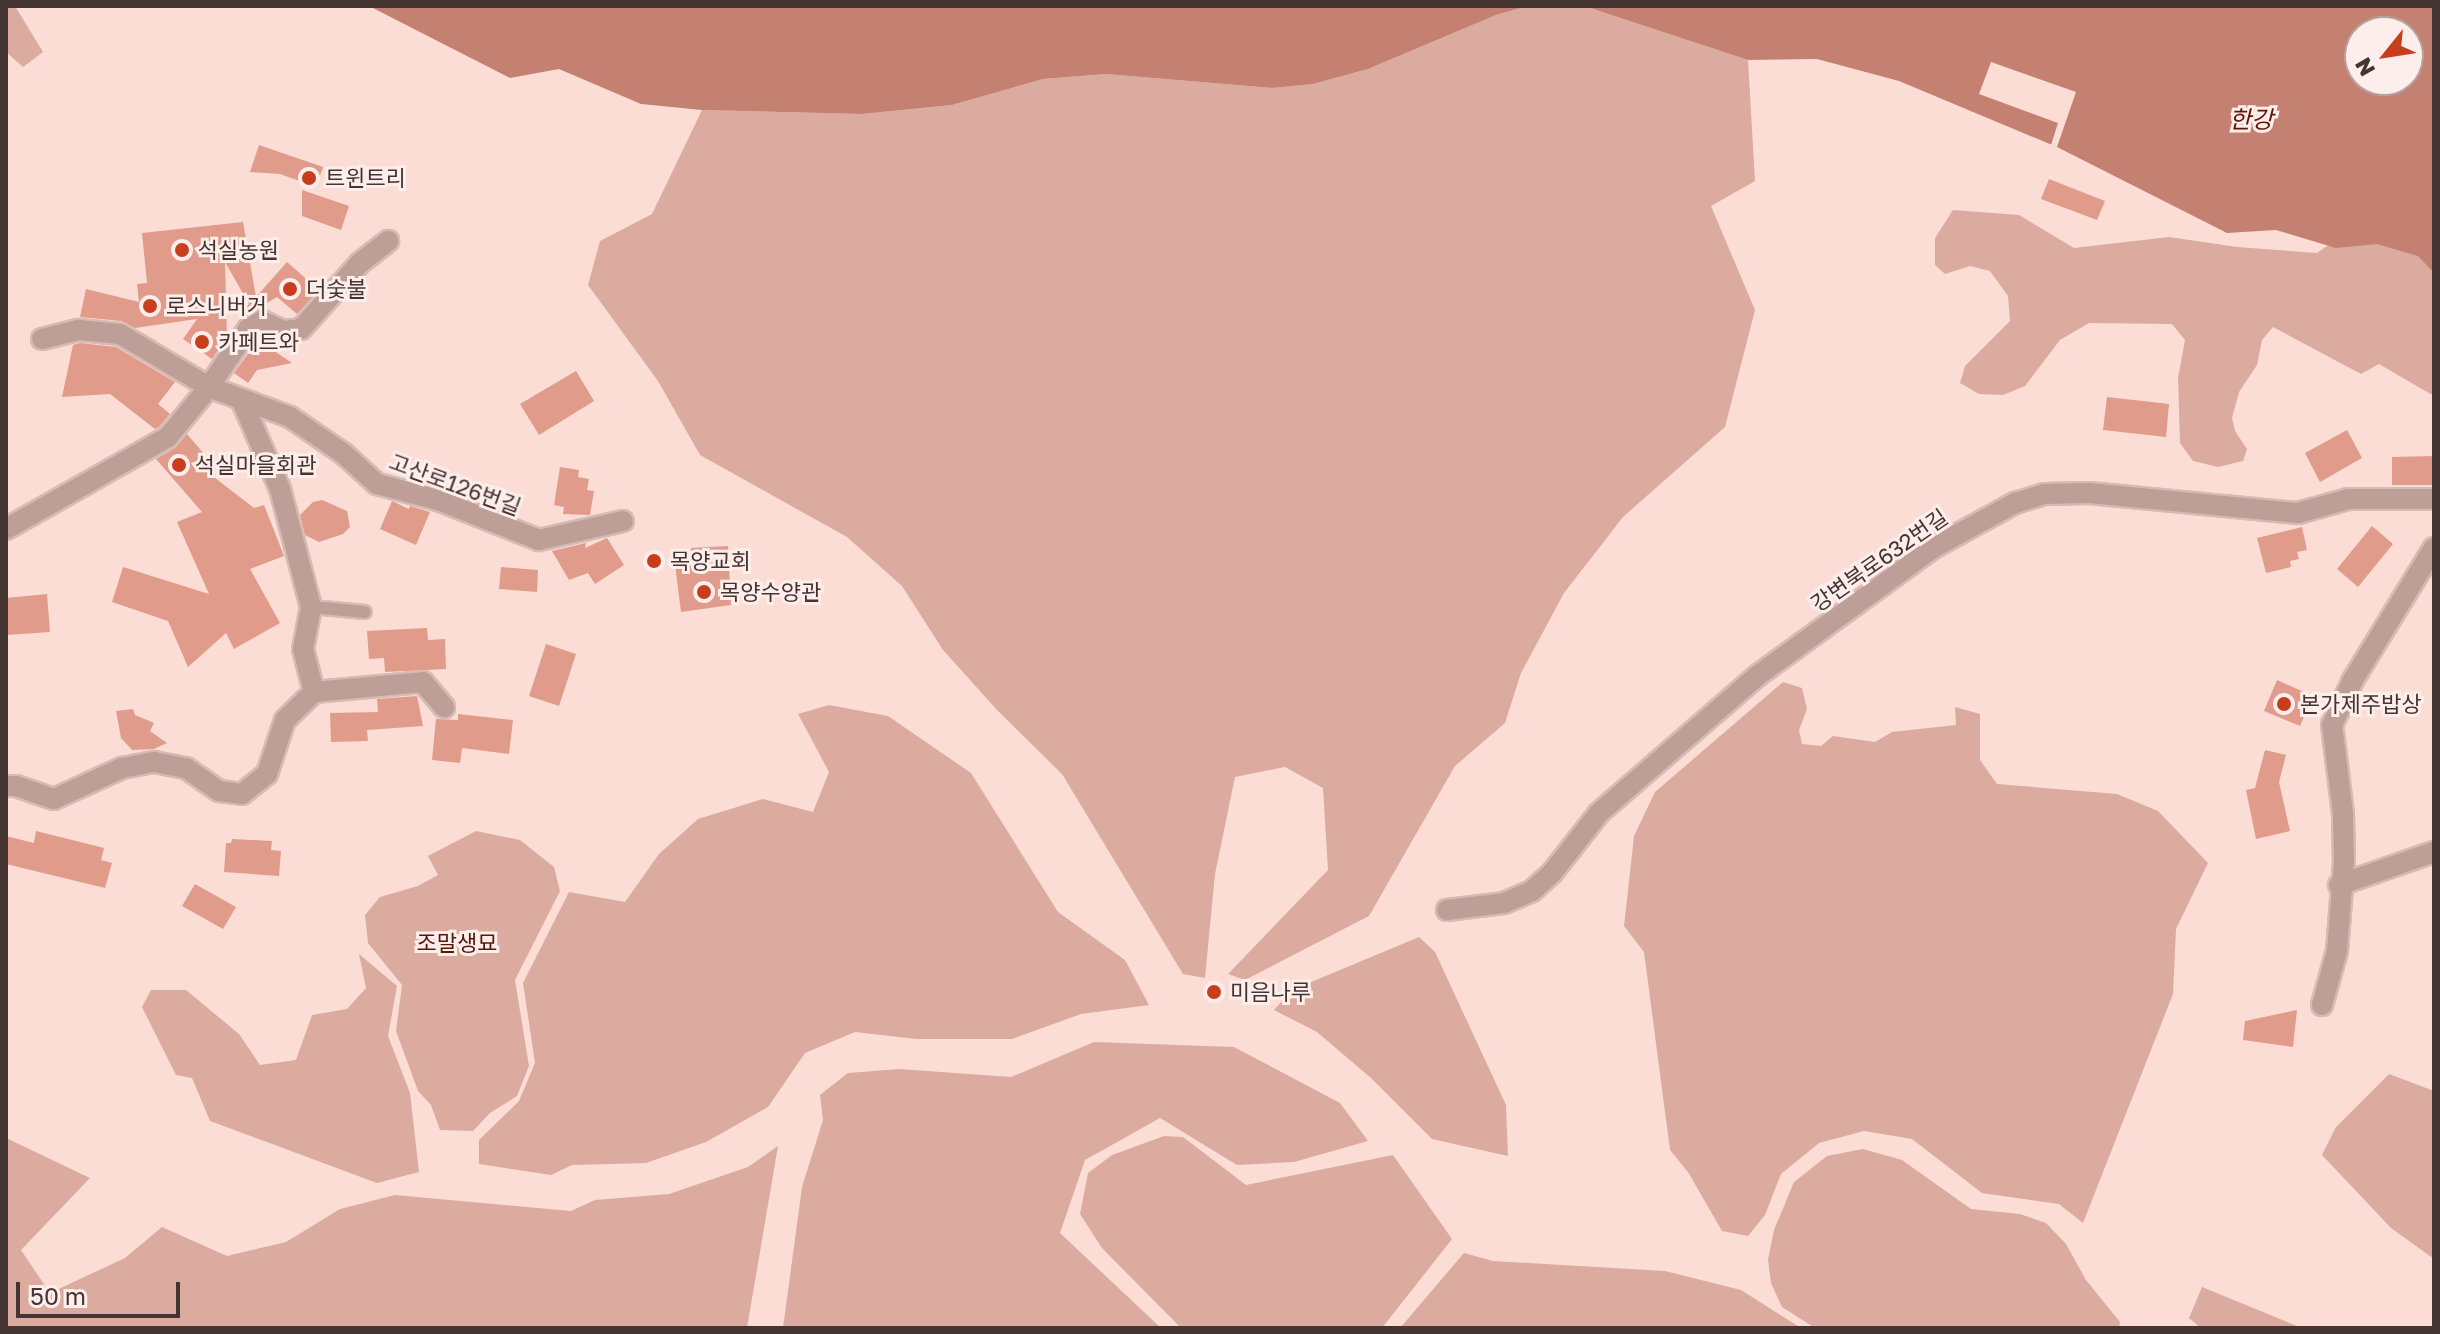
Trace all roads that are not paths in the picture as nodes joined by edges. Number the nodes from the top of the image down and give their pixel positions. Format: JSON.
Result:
{"nodes":[{"id":1,"x":388,"y":241,"type":"dead end"},
{"id":2,"x":42,"y":339,"type":"dead end"},
{"id":3,"x":209,"y":387,"type":"junction"},
{"id":4,"x":241,"y":399,"type":"junction"},
{"id":5,"x":2434,"y":499,"type":"edge"},
{"id":6,"x":623,"y":521,"type":"dead end"},
{"id":7,"x":6,"y":529,"type":"edge"},
{"id":8,"x":2434,"y":548,"type":"edge"},
{"id":9,"x":311,"y":607,"type":"junction"},
{"id":10,"x":365,"y":612,"type":"dead end"},
{"id":11,"x":314,"y":692,"type":"junction"},
{"id":12,"x":444,"y":707,"type":"dead end"},
{"id":13,"x":6,"y":786,"type":"edge"},
{"id":14,"x":2434,"y":852,"type":"edge"},
{"id":15,"x":2339,"y":885,"type":"junction"},
{"id":16,"x":1447,"y":910,"type":"dead end"},
{"id":17,"x":2322,"y":1005,"type":"dead end"}],
"edges":[{"from":1,"to":3,"type":"street"},
{"from":2,"to":3,"type":"street","name":"고산로126번길"},
{"from":3,"to":4,"type":"street","name":"고산로126번길"},
{"from":3,"to":7,"type":"street"},
{"from":4,"to":6,"type":"street","name":"고산로126번길"},
{"from":4,"to":9,"type":"street"},
{"from":5,"to":16,"type":"street","name":"강변북로632번길"},
{"from":8,"to":15,"type":"street"},
{"from":9,"to":10,"type":"lane"},
{"from":9,"to":11,"type":"street"},
{"from":11,"to":12,"type":"street"},
{"from":11,"to":13,"type":"street"},
{"from":14,"to":15,"type":"street"},
{"from":15,"to":17,"type":"street"}]}
